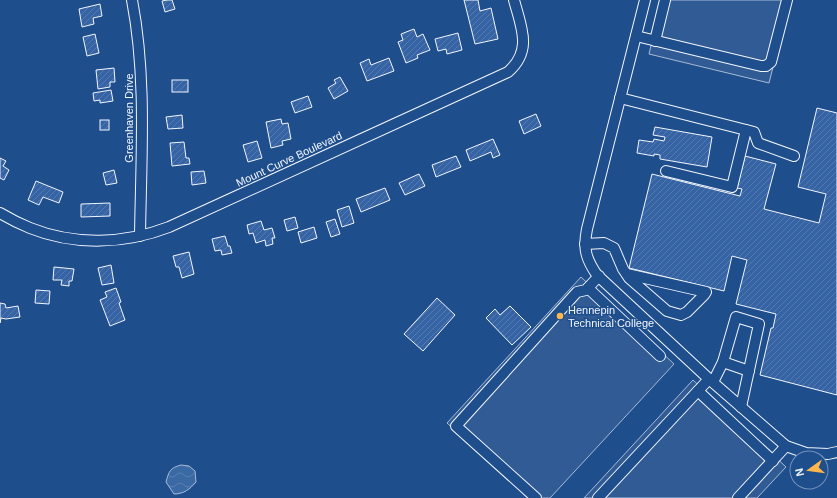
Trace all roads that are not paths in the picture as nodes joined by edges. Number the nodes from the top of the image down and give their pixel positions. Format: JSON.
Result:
{"nodes":[{"id":1,"x":132,"y":0,"type":"edge"},
{"id":2,"x":514,"y":0,"type":"edge"},
{"id":3,"x":645,"y":0,"type":"edge"},
{"id":4,"x":665,"y":0,"type":"edge"},
{"id":5,"x":787,"y":0,"type":"edge"},
{"id":6,"x":636,"y":36,"type":"junction"},
{"id":7,"x":655,"y":41,"type":"junction"},
{"id":8,"x":620,"y":98,"type":"junction"},
{"id":9,"x":746,"y":130,"type":"junction"},
{"id":10,"x":794,"y":156,"type":"dead end"},
{"id":11,"x":666,"y":171,"type":"dead end"},
{"id":12,"x":0,"y":213,"type":"edge"},
{"id":13,"x":140,"y":236,"type":"junction"},
{"id":14,"x":585,"y":244,"type":"junction"},
{"id":15,"x":626,"y":274,"type":"junction"},
{"id":16,"x":599,"y":276,"type":"junction"},
{"id":17,"x":588,"y":288,"type":"junction"},
{"id":18,"x":660,"y":356,"type":"dead end"},
{"id":19,"x":723,"y":362,"type":"junction"},
{"id":20,"x":750,"y":371,"type":"junction"},
{"id":21,"x":711,"y":381,"type":"junction"},
{"id":22,"x":698,"y":391,"type":"junction"},
{"id":23,"x":741,"y":407,"type":"junction"},
{"id":24,"x":786,"y":446,"type":"junction"},
{"id":25,"x":837,"y":452,"type":"edge"},
{"id":26,"x":772,"y":461,"type":"junction"},
{"id":27,"x":536,"y":498,"type":"edge"},
{"id":28,"x":598,"y":498,"type":"edge"},
{"id":29,"x":738,"y":498,"type":"edge"}],
"edges":[{"from":1,"to":13,"type":"street","name":"Greenhaven Drive"},
{"from":2,"to":13,"type":"street","name":"Mount Curve Boulevard"},
{"from":3,"to":6,"type":"street"},
{"from":4,"to":7,"type":"street"},
{"from":5,"to":7,"type":"street"},
{"from":6,"to":7,"type":"street"},
{"from":6,"to":8,"type":"street"},
{"from":8,"to":9,"type":"street"},
{"from":8,"to":14,"type":"street"},
{"from":9,"to":10,"type":"street"},
{"from":9,"to":11,"type":"street"},
{"from":12,"to":13,"type":"street","name":"Mount Curve Boulevard"},
{"from":14,"to":15,"type":"street"},
{"from":14,"to":16,"type":"street"},
{"from":15,"to":15,"type":"street"},
{"from":16,"to":17,"type":"street"},
{"from":16,"to":21,"type":"street"},
{"from":17,"to":18,"type":"street"},
{"from":17,"to":27,"type":"street"},
{"from":19,"to":20,"type":"street"},
{"from":19,"to":20,"type":"street"},
{"from":19,"to":21,"type":"street"},
{"from":20,"to":23,"type":"street"},
{"from":21,"to":22,"type":"street"},
{"from":21,"to":23,"type":"street"},
{"from":22,"to":26,"type":"street"},
{"from":22,"to":28,"type":"street"},
{"from":23,"to":24,"type":"street"},
{"from":24,"to":25,"type":"street"},
{"from":24,"to":26,"type":"street"},
{"from":26,"to":29,"type":"street"}]}
